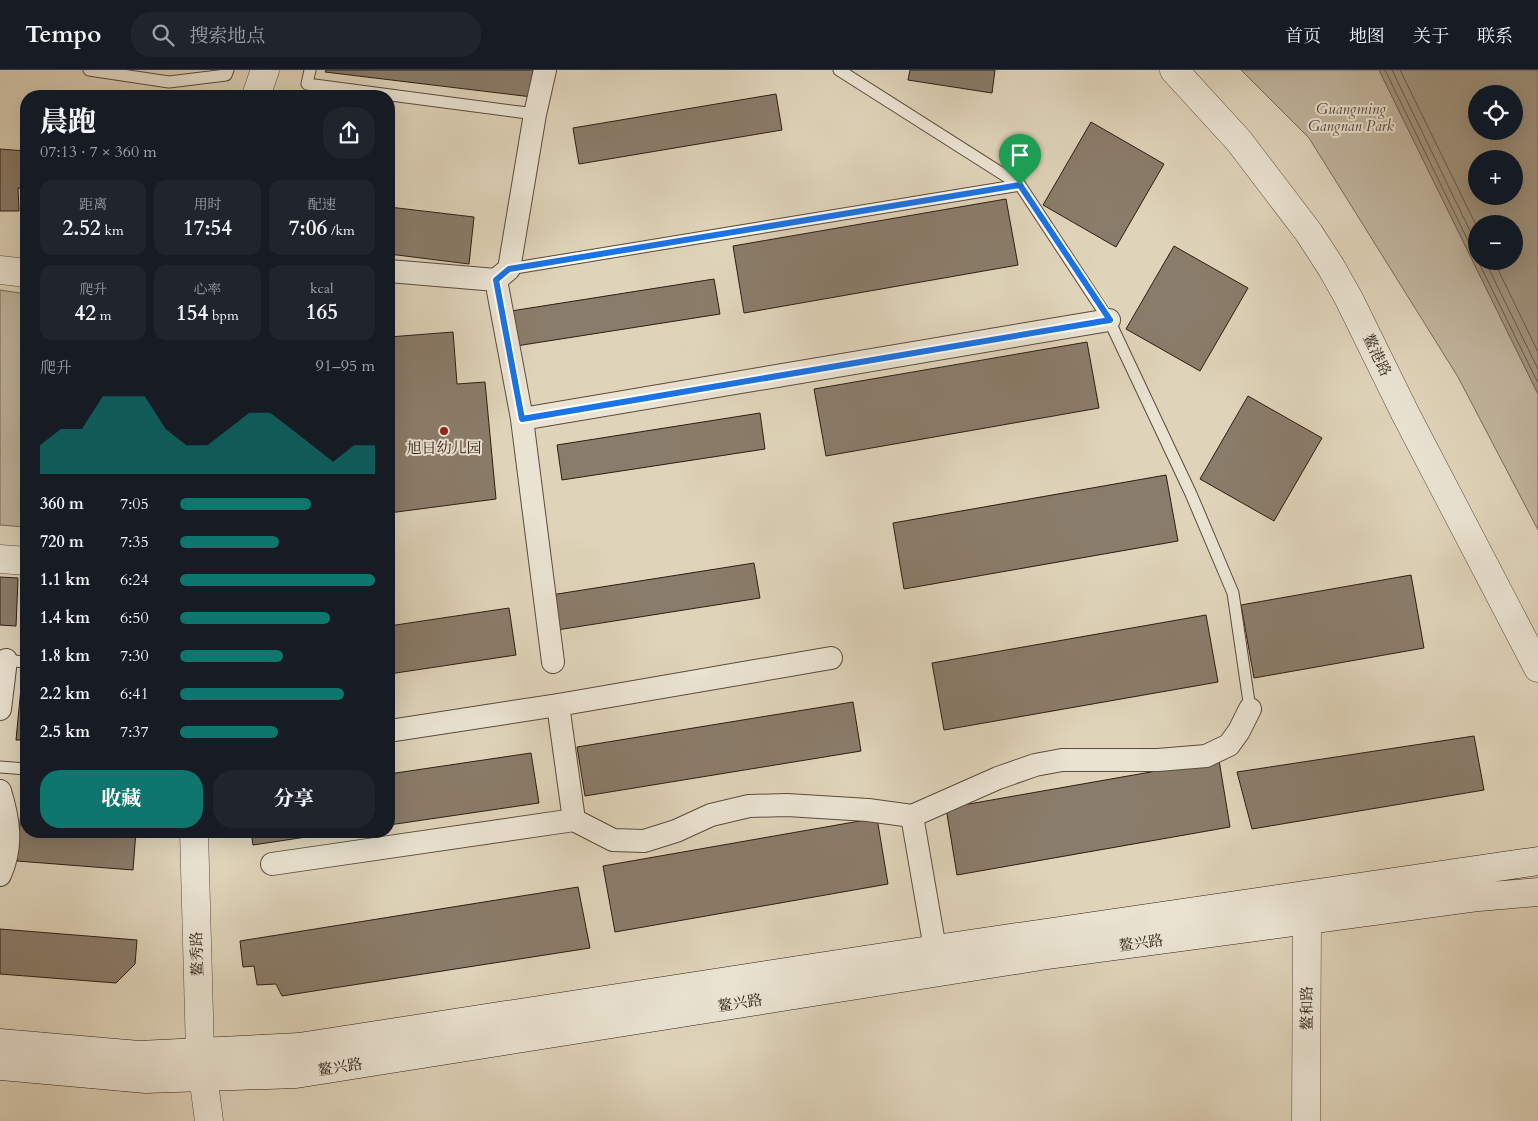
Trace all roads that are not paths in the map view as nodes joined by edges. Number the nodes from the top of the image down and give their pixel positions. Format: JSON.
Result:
{"nodes":[{"id":1,"x":89,"y":70,"type":"edge"},
{"id":2,"x":228,"y":70,"type":"edge"},
{"id":3,"x":264,"y":70,"type":"edge"},
{"id":4,"x":310,"y":70,"type":"edge"},
{"id":5,"x":546,"y":70,"type":"edge"},
{"id":6,"x":839,"y":70,"type":"edge"},
{"id":7,"x":1174,"y":70,"type":"edge"},
{"id":8,"x":258,"y":90,"type":"edge"},
{"id":9,"x":353,"y":90,"type":"edge"},
{"id":10,"x":395,"y":96,"type":"edge"},
{"id":11,"x":535,"y":114,"type":"junction"},
{"id":12,"x":1020,"y":185,"type":"junction"},
{"id":13,"x":0,"y":270,"type":"edge"},
{"id":14,"x":395,"y":271,"type":"edge"},
{"id":15,"x":20,"y":272,"type":"edge"},
{"id":16,"x":503,"y":274,"type":"junction"},
{"id":17,"x":1110,"y":320,"type":"junction"},
{"id":18,"x":522,"y":419,"type":"junction"},
{"id":19,"x":0,"y":558,"type":"edge"},
{"id":20,"x":20,"y":560,"type":"edge"},
{"id":21,"x":831,"y":658,"type":"dead end"},
{"id":22,"x":11,"y":661,"type":"edge"},
{"id":23,"x":553,"y":662,"type":"dead end"},
{"id":24,"x":1538,"y":668,"type":"edge"},
{"id":25,"x":558,"y":706,"type":"junction"},
{"id":26,"x":0,"y":708,"type":"edge"},
{"id":27,"x":1250,"y":709,"type":"joint"},
{"id":28,"x":395,"y":731,"type":"edge"},
{"id":29,"x":0,"y":767,"type":"edge"},
{"id":30,"x":20,"y":769,"type":"edge"},
{"id":31,"x":0,"y":791,"type":"edge"},
{"id":32,"x":912,"y":816,"type":"junction"},
{"id":33,"x":574,"y":820,"type":"junction"},
{"id":34,"x":194,"y":838,"type":"edge"},
{"id":35,"x":1538,"y":861,"type":"edge"},
{"id":36,"x":272,"y":864,"type":"dead end"},
{"id":37,"x":0,"y":875,"type":"edge"},
{"id":38,"x":1477,"y":884,"type":"junction"},
{"id":39,"x":1538,"y":892,"type":"edge"},
{"id":40,"x":1305,"y":909,"type":"junction"},
{"id":41,"x":938,"y":960,"type":"junction"},
{"id":42,"x":0,"y":1043,"type":"edge"},
{"id":43,"x":202,"y":1064,"type":"junction"},
{"id":44,"x":0,"y":1066,"type":"edge"},
{"id":45,"x":209,"y":1121,"type":"edge"},
{"id":46,"x":1306,"y":1121,"type":"edge"}],
"edges":[{"from":1,"to":2,"type":"lane"},
{"from":3,"to":8,"type":"main road"},
{"from":4,"to":9,"type":"lane"},
{"from":5,"to":11,"type":"street"},
{"from":6,"to":12,"type":"lane"},
{"from":7,"to":24,"type":"main road","name":"鳌港路"},
{"from":10,"to":11,"type":"lane"},
{"from":11,"to":16,"type":"street"},
{"from":12,"to":16,"type":"lane"},
{"from":12,"to":17,"type":"lane"},
{"from":13,"to":15,"type":"main road"},
{"from":14,"to":16,"type":"street"},
{"from":16,"to":18,"type":"street"},
{"from":17,"to":18,"type":"street"},
{"from":17,"to":27,"type":"lane"},
{"from":18,"to":23,"type":"street"},
{"from":19,"to":20,"type":"main road"},
{"from":21,"to":25,"type":"street"},
{"from":22,"to":26,"type":"street"},
{"from":25,"to":28,"type":"street"},
{"from":25,"to":33,"type":"street"},
{"from":27,"to":32,"type":"street"},
{"from":29,"to":30,"type":"lane"},
{"from":31,"to":37,"type":"street"},
{"from":32,"to":33,"type":"street"},
{"from":32,"to":41,"type":"street"},
{"from":33,"to":36,"type":"street"},
{"from":34,"to":43,"type":"main road","name":"鳌秀路"},
{"from":35,"to":38,"type":"main road"},
{"from":38,"to":39,"type":"main road"},
{"from":38,"to":40,"type":"main road","name":"鳌兴路"},
{"from":40,"to":41,"type":"main road","name":"鳌兴路"},
{"from":40,"to":46,"type":"main road","name":"鳌和路"},
{"from":41,"to":43,"type":"main road","name":"鳌兴路"},
{"from":42,"to":43,"type":"main road","name":"鳌兴路"},
{"from":43,"to":44,"type":"main road","name":"鳌兴路"},
{"from":43,"to":45,"type":"main road","name":"鳌秀路"}]}
